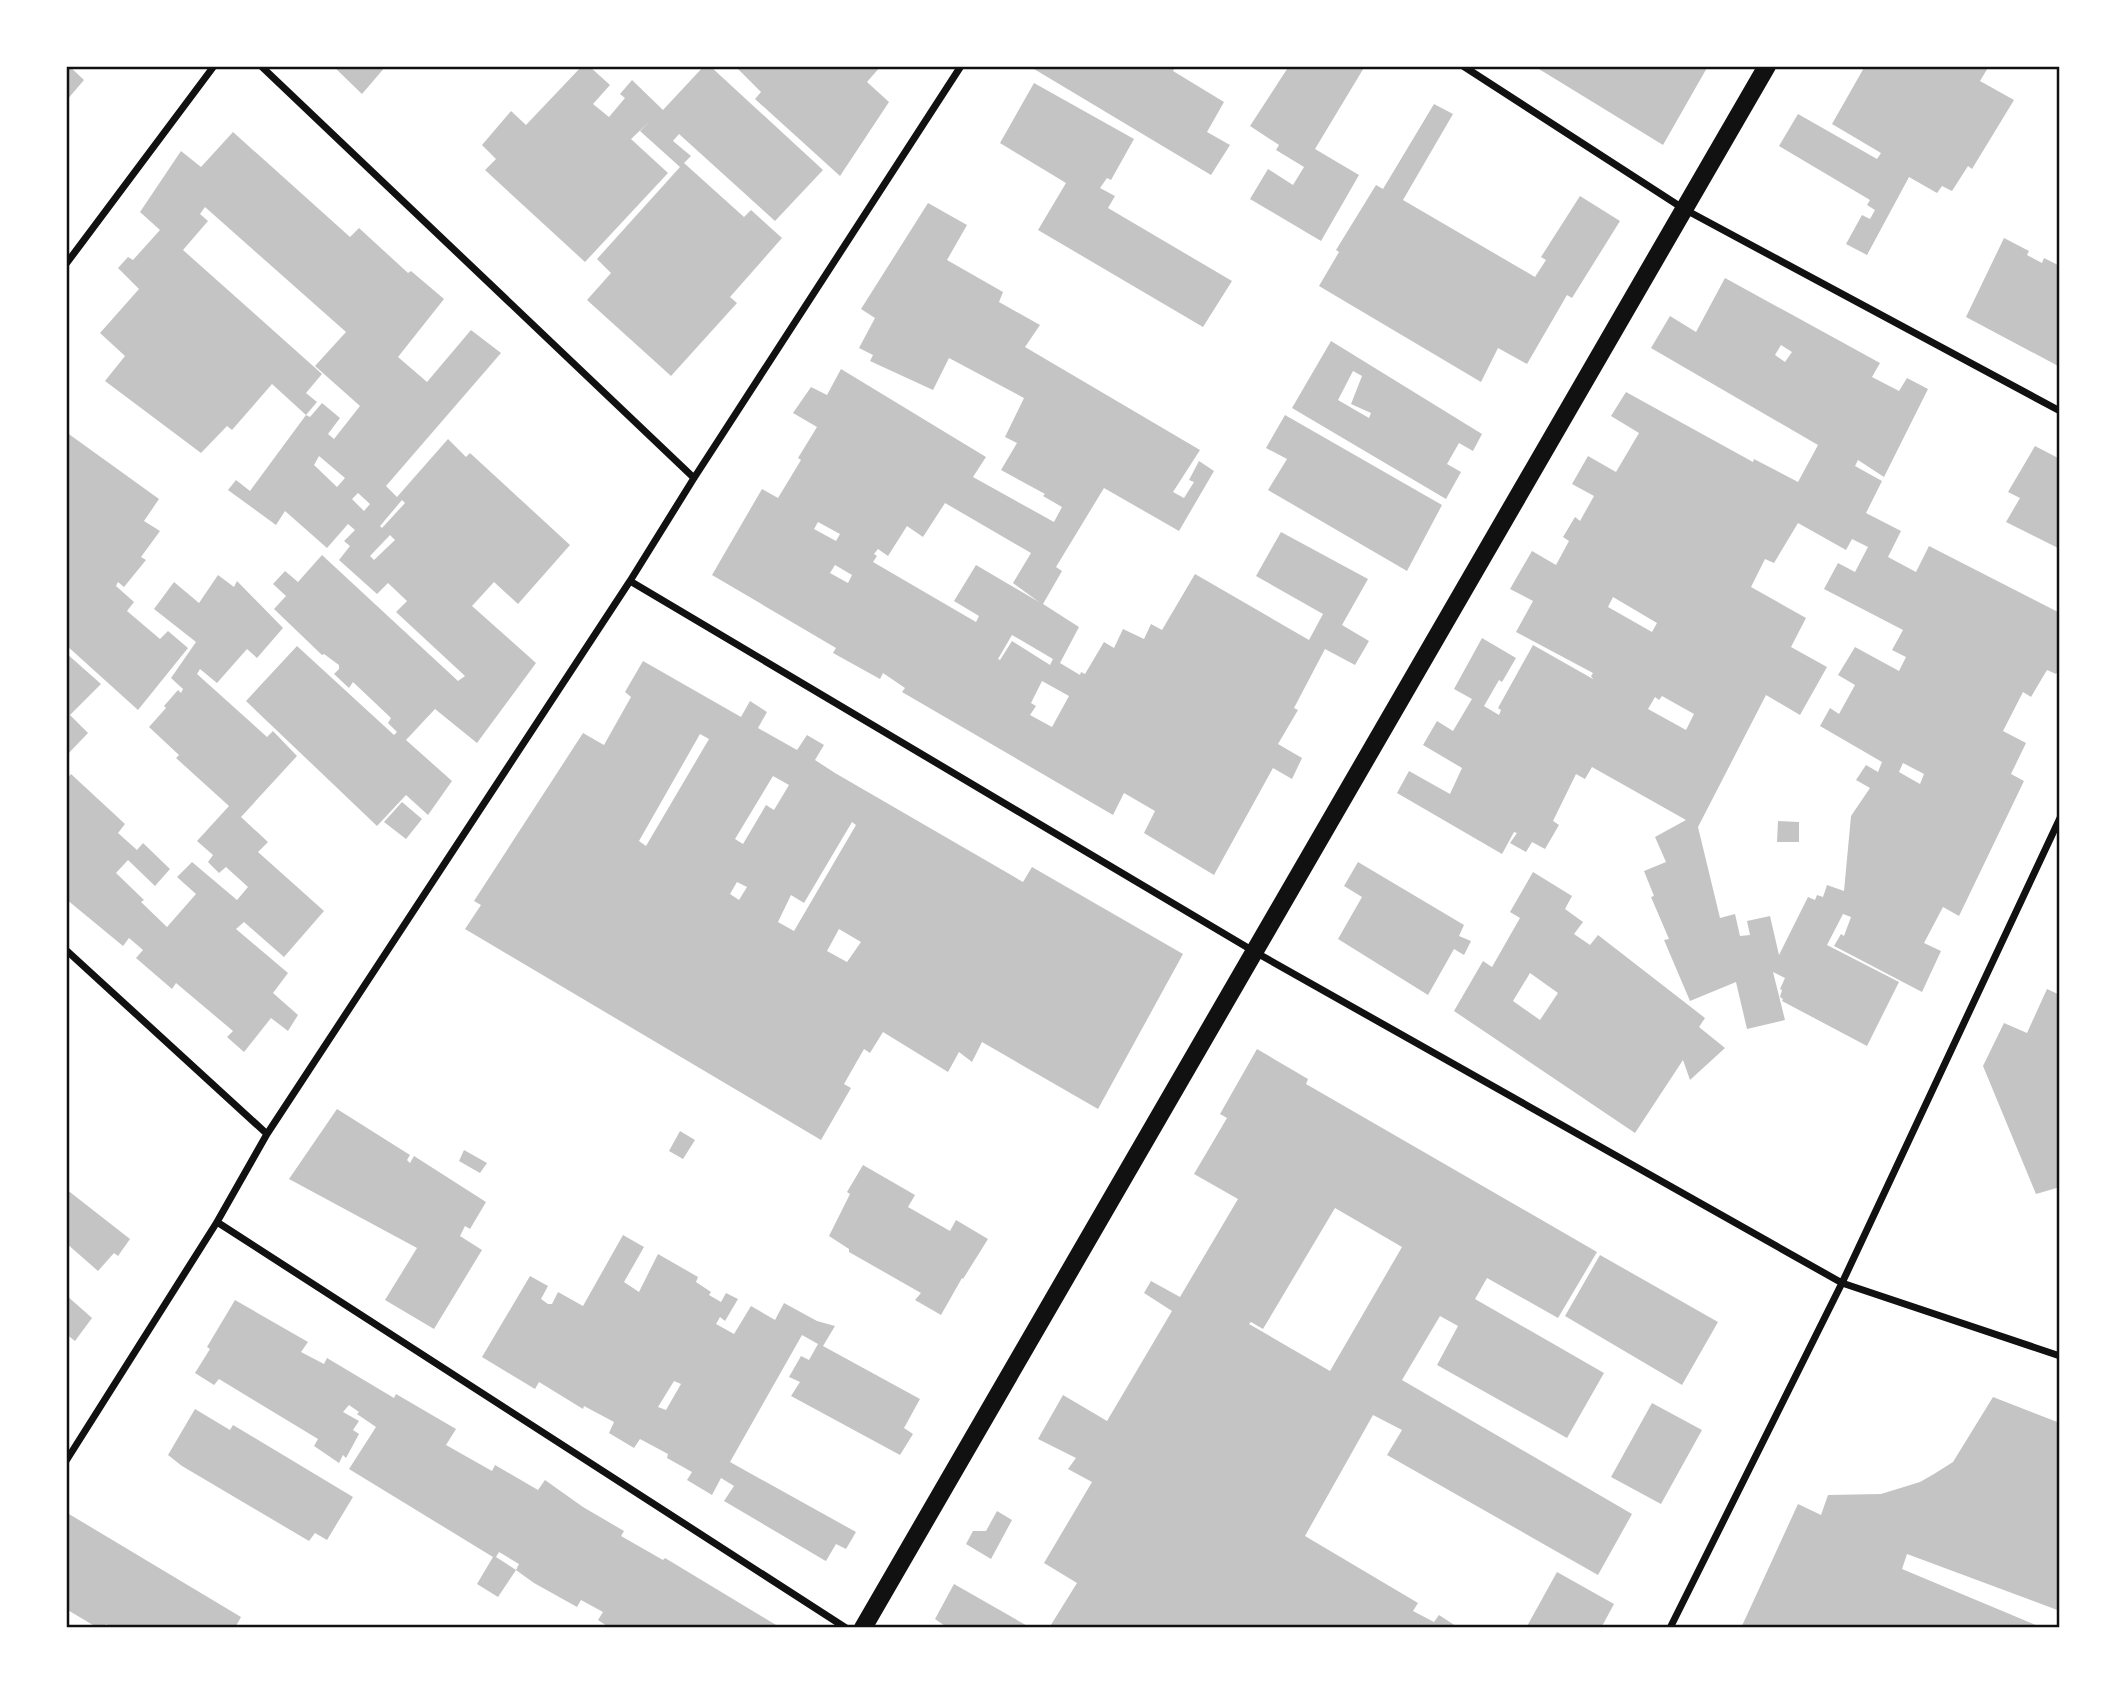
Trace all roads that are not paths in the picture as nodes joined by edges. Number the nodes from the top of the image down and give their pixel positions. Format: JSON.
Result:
{"nodes":[{"id":1,"x":214,"y":66,"type":"edge"},
{"id":2,"x":261,"y":66,"type":"edge"},
{"id":3,"x":961,"y":66,"type":"edge"},
{"id":4,"x":1463,"y":66,"type":"edge"},
{"id":5,"x":1767,"y":66,"type":"edge"},
{"id":6,"x":1684,"y":209,"type":"junction"},
{"id":7,"x":66,"y":264,"type":"edge"},
{"id":8,"x":2060,"y":411,"type":"edge"},
{"id":9,"x":694,"y":478,"type":"junction"},
{"id":10,"x":630,"y":581,"type":"junction"},
{"id":11,"x":2060,"y":818,"type":"edge"},
{"id":12,"x":66,"y":950,"type":"edge"},
{"id":13,"x":1255,"y":952,"type":"junction"},
{"id":14,"x":267,"y":1134,"type":"junction"},
{"id":15,"x":217,"y":1222,"type":"junction"},
{"id":16,"x":1842,"y":1283,"type":"junction"},
{"id":17,"x":2060,"y":1356,"type":"edge"},
{"id":18,"x":66,"y":1461,"type":"edge"},
{"id":19,"x":846,"y":1628,"type":"edge"},
{"id":20,"x":863,"y":1628,"type":"edge"},
{"id":21,"x":1670,"y":1628,"type":"edge"}],
"edges":[{"from":1,"to":7,"type":"street"},
{"from":2,"to":9,"type":"street"},
{"from":3,"to":9,"type":"street"},
{"from":4,"to":6,"type":"street"},
{"from":5,"to":6,"type":"main road"},
{"from":6,"to":8,"type":"street"},
{"from":6,"to":13,"type":"main road"},
{"from":9,"to":10,"type":"street"},
{"from":10,"to":13,"type":"street"},
{"from":10,"to":14,"type":"street"},
{"from":11,"to":16,"type":"street"},
{"from":12,"to":14,"type":"street"},
{"from":13,"to":16,"type":"street"},
{"from":13,"to":20,"type":"main road"},
{"from":14,"to":15,"type":"street"},
{"from":15,"to":18,"type":"street"},
{"from":15,"to":19,"type":"street"},
{"from":16,"to":17,"type":"street"},
{"from":16,"to":21,"type":"street"}]}
